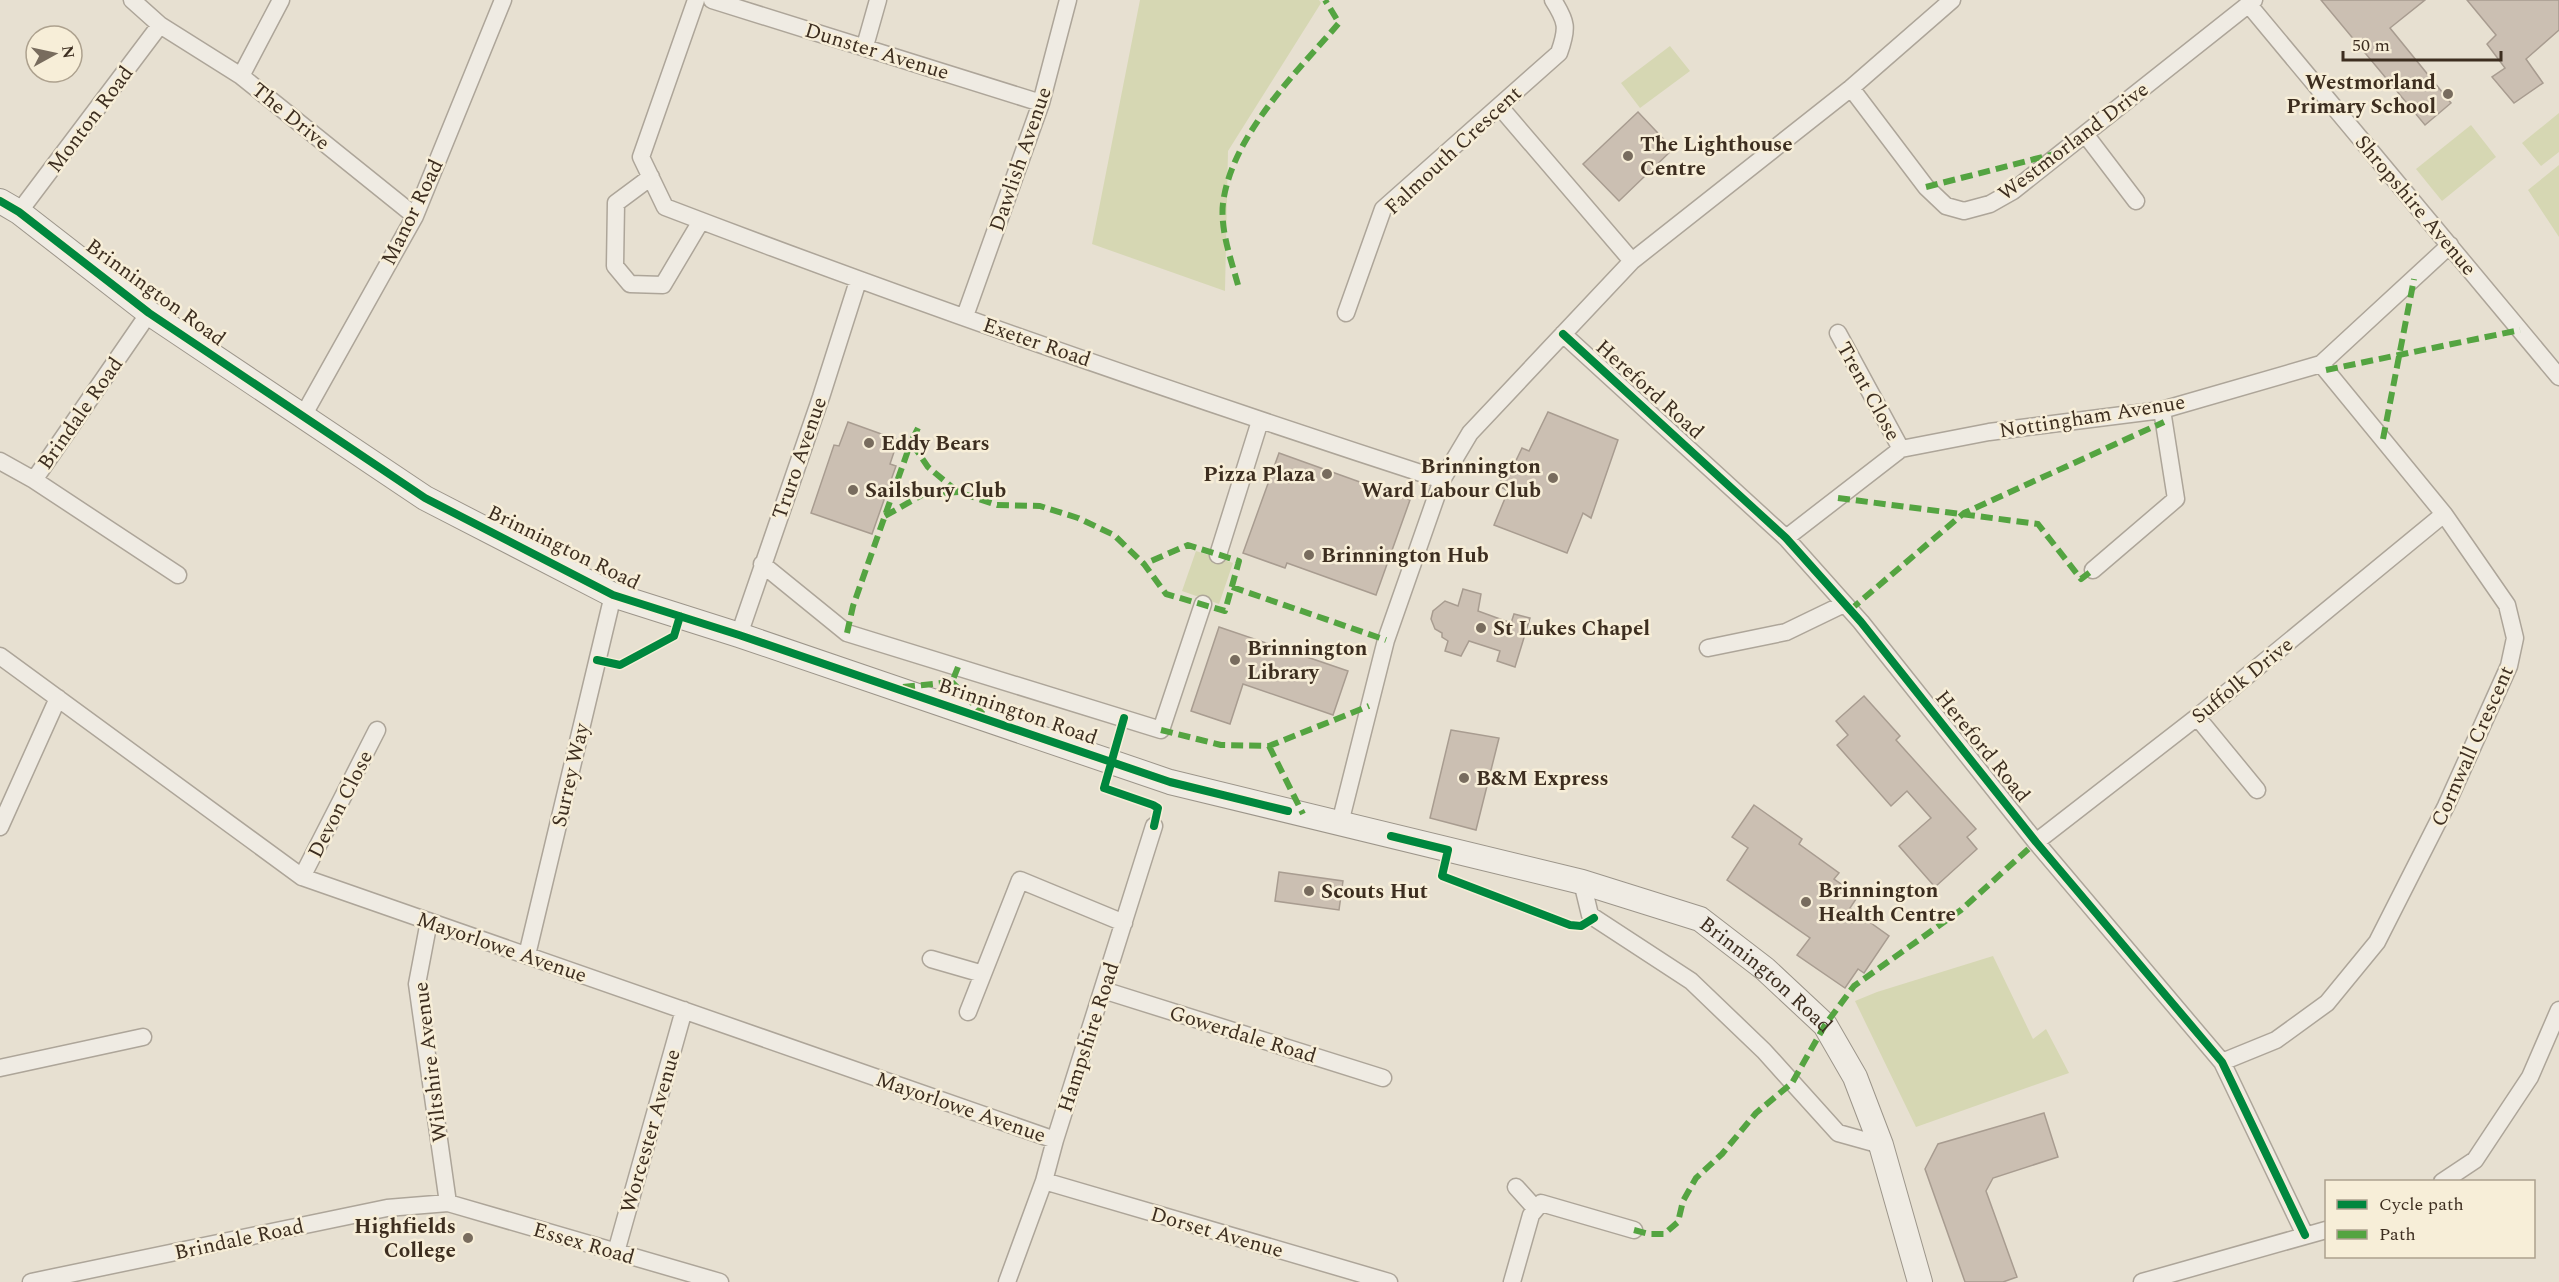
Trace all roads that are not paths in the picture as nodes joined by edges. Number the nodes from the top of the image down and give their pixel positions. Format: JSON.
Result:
{"nodes":[{"id":1,"x":132,"y":0,"type":"edge"},
{"id":2,"x":280,"y":0,"type":"edge"},
{"id":3,"x":503,"y":0,"type":"edge"},
{"id":4,"x":696,"y":0,"type":"edge"},
{"id":5,"x":712,"y":0,"type":"edge"},
{"id":6,"x":878,"y":0,"type":"edge"},
{"id":7,"x":1068,"y":0,"type":"edge"},
{"id":8,"x":1553,"y":0,"type":"edge"},
{"id":9,"x":1952,"y":0,"type":"edge"},
{"id":10,"x":2251,"y":2,"type":"edge"},
{"id":11,"x":160,"y":25,"type":"junction"},
{"id":12,"x":865,"y":46,"type":"junction"},
{"id":13,"x":241,"y":76,"type":"junction"},
{"id":14,"x":1851,"y":88,"type":"junction"},
{"id":15,"x":1041,"y":103,"type":"junction"},
{"id":16,"x":1500,"y":107,"type":"junction"},
{"id":17,"x":2085,"y":134,"type":"junction"},
{"id":18,"x":651,"y":177,"type":"junction"},
{"id":19,"x":2136,"y":201,"type":"dead end"},
{"id":20,"x":10,"y":207,"type":"edge"},
{"id":21,"x":415,"y":216,"type":"junction"},
{"id":22,"x":701,"y":221,"type":"junction"},
{"id":23,"x":2450,"y":245,"type":"junction"},
{"id":24,"x":1632,"y":261,"type":"junction"},
{"id":25,"x":858,"y":281,"type":"junction"},
{"id":26,"x":149,"y":313,"type":"junction"},
{"id":27,"x":1346,"y":313,"type":"dead end"},
{"id":28,"x":965,"y":316,"type":"junction"},
{"id":29,"x":1838,"y":333,"type":"dead end"},
{"id":30,"x":1563,"y":334,"type":"junction"},
{"id":31,"x":2321,"y":364,"type":"junction"},
{"id":32,"x":2559,"y":377,"type":"edge"},
{"id":33,"x":2162,"y":410,"type":"junction"},
{"id":34,"x":303,"y":416,"type":"junction"},
{"id":35,"x":1260,"y":420,"type":"junction"},
{"id":36,"x":1901,"y":448,"type":"junction"},
{"id":37,"x":0,"y":461,"type":"edge"},
{"id":38,"x":34,"y":480,"type":"junction"},
{"id":39,"x":1442,"y":480,"type":"junction"},
{"id":40,"x":2444,"y":514,"type":"junction"},
{"id":41,"x":1786,"y":538,"type":"junction"},
{"id":42,"x":1218,"y":555,"type":"dead end"},
{"id":43,"x":762,"y":564,"type":"junction"},
{"id":44,"x":2094,"y":570,"type":"dead end"},
{"id":45,"x":178,"y":575,"type":"dead end"},
{"id":46,"x":613,"y":595,"type":"junction"},
{"id":47,"x":1203,"y":604,"type":"dead end"},
{"id":48,"x":1844,"y":604,"type":"junction"},
{"id":49,"x":739,"y":635,"type":"junction"},
{"id":50,"x":1707,"y":648,"type":"dead end"},
{"id":51,"x":0,"y":656,"type":"edge"},
{"id":52,"x":58,"y":698,"type":"junction"},
{"id":53,"x":2197,"y":717,"type":"junction"},
{"id":54,"x":377,"y":730,"type":"dead end"},
{"id":55,"x":2257,"y":790,"type":"dead end"},
{"id":56,"x":1340,"y":823,"type":"junction"},
{"id":57,"x":1154,"y":826,"type":"dead end"},
{"id":58,"x":0,"y":827,"type":"edge"},
{"id":59,"x":2036,"y":842,"type":"junction"},
{"id":60,"x":302,"y":877,"type":"junction"},
{"id":61,"x":1582,"y":882,"type":"junction"},
{"id":62,"x":429,"y":921,"type":"junction"},
{"id":63,"x":1124,"y":922,"type":"junction"},
{"id":64,"x":526,"y":955,"type":"junction"},
{"id":65,"x":931,"y":959,"type":"dead end"},
{"id":66,"x":983,"y":974,"type":"junction"},
{"id":67,"x":1103,"y":990,"type":"junction"},
{"id":68,"x":684,"y":1010,"type":"junction"},
{"id":69,"x":2559,"y":1010,"type":"edge"},
{"id":70,"x":968,"y":1012,"type":"dead end"},
{"id":71,"x":143,"y":1037,"type":"dead end"},
{"id":72,"x":2222,"y":1062,"type":"junction"},
{"id":73,"x":0,"y":1068,"type":"edge"},
{"id":74,"x":1383,"y":1077,"type":"dead end"},
{"id":75,"x":1055,"y":1140,"type":"junction"},
{"id":76,"x":1881,"y":1145,"type":"junction"},
{"id":77,"x":2445,"y":1180,"type":"edge"},
{"id":78,"x":1044,"y":1181,"type":"junction"},
{"id":79,"x":1516,"y":1187,"type":"dead end"},
{"id":80,"x":448,"y":1203,"type":"junction"},
{"id":81,"x":1535,"y":1208,"type":"junction"},
{"id":82,"x":1634,"y":1230,"type":"dead end"},
{"id":83,"x":2325,"y":1230,"type":"edge"},
{"id":84,"x":2305,"y":1235,"type":"junction"},
{"id":85,"x":616,"y":1252,"type":"junction"},
{"id":86,"x":2149,"y":1281,"type":"edge"},
{"id":87,"x":31,"y":1282,"type":"edge"},
{"id":88,"x":720,"y":1282,"type":"edge"},
{"id":89,"x":1007,"y":1282,"type":"edge"},
{"id":90,"x":1389,"y":1282,"type":"edge"},
{"id":91,"x":1512,"y":1282,"type":"edge"},
{"id":92,"x":1920,"y":1282,"type":"edge"}],
"edges":[{"from":1,"to":11,"type":"street","name":"The Drive"},
{"from":2,"to":13,"type":"street"},
{"from":3,"to":21,"type":"street","name":"Manor Road"},
{"from":4,"to":18,"type":"street","name":"Exeter Road"},
{"from":5,"to":12,"type":"street","name":"Dunster Avenue"},
{"from":6,"to":12,"type":"street"},
{"from":7,"to":15,"type":"street","name":"Dawlish Avenue"},
{"from":8,"to":16,"type":"street","name":"Falmouth Crescent"},
{"from":9,"to":14,"type":"street"},
{"from":10,"to":17,"type":"street","name":"Westmorland Drive"},
{"from":10,"to":23,"type":"street","name":"Shropshire Avenue"},
{"from":11,"to":13,"type":"street","name":"The Drive"},
{"from":11,"to":20,"type":"street","name":"Monton Road"},
{"from":12,"to":15,"type":"street","name":"Dunster Avenue"},
{"from":13,"to":21,"type":"street","name":"The Drive"},
{"from":14,"to":17,"type":"street","name":"Westmorland Drive"},
{"from":14,"to":24,"type":"street"},
{"from":15,"to":28,"type":"street","name":"Dawlish Avenue"},
{"from":16,"to":24,"type":"street"},
{"from":16,"to":27,"type":"street","name":"Falmouth Crescent"},
{"from":17,"to":19,"type":"street"},
{"from":18,"to":22,"type":"street","name":"Exeter Road"},
{"from":18,"to":22,"type":"street"},
{"from":20,"to":26,"type":"street","name":"Brinnington Road"},
{"from":21,"to":34,"type":"street","name":"Manor Road"},
{"from":22,"to":25,"type":"street","name":"Exeter Road"},
{"from":23,"to":31,"type":"street","name":"Nottingham Avenue"},
{"from":23,"to":32,"type":"street","name":"Shropshire Avenue"},
{"from":24,"to":30,"type":"street"},
{"from":25,"to":28,"type":"street","name":"Exeter Road"},
{"from":25,"to":43,"type":"street","name":"Truro Avenue"},
{"from":26,"to":34,"type":"street","name":"Brinnington Road"},
{"from":26,"to":38,"type":"street","name":"Brindale Road"},
{"from":28,"to":35,"type":"street","name":"Exeter Road"},
{"from":29,"to":36,"type":"street","name":"Trent Close"},
{"from":30,"to":39,"type":"street"},
{"from":30,"to":41,"type":"street","name":"Hereford Road"},
{"from":31,"to":33,"type":"street","name":"Nottingham Avenue"},
{"from":31,"to":40,"type":"street","name":"Cornwall Crescent"},
{"from":33,"to":36,"type":"street","name":"Nottingham Avenue"},
{"from":33,"to":44,"type":"street"},
{"from":34,"to":46,"type":"street","name":"Brinnington Road"},
{"from":35,"to":39,"type":"street","name":"Exeter Road"},
{"from":35,"to":42,"type":"street"},
{"from":36,"to":41,"type":"street","name":"Nottingham Avenue"},
{"from":37,"to":38,"type":"street","name":"Brindale Road"},
{"from":38,"to":45,"type":"street"},
{"from":39,"to":56,"type":"street"},
{"from":40,"to":53,"type":"street","name":"Suffolk Drive"},
{"from":40,"to":72,"type":"street","name":"Cornwall Crescent"},
{"from":41,"to":48,"type":"street","name":"Hereford Road"},
{"from":43,"to":47,"type":"street"},
{"from":43,"to":49,"type":"street","name":"Truro Avenue"},
{"from":46,"to":49,"type":"street","name":"Brinnington Road"},
{"from":46,"to":64,"type":"street","name":"Surrey Way"},
{"from":48,"to":50,"type":"street"},
{"from":48,"to":59,"type":"street","name":"Hereford Road"},
{"from":49,"to":56,"type":"street","name":"Brinnington Road"},
{"from":51,"to":52,"type":"street","name":"Mayorlowe Avenue"},
{"from":52,"to":58,"type":"street"},
{"from":52,"to":60,"type":"street","name":"Mayorlowe Avenue"},
{"from":53,"to":55,"type":"street"},
{"from":53,"to":59,"type":"street","name":"Suffolk Drive"},
{"from":54,"to":60,"type":"street","name":"Devon Close"},
{"from":56,"to":61,"type":"street","name":"Brinnington Road"},
{"from":57,"to":63,"type":"street","name":"Hampshire Road"},
{"from":59,"to":72,"type":"street","name":"Hereford Road"},
{"from":60,"to":62,"type":"street","name":"Mayorlowe Avenue"},
{"from":61,"to":76,"type":"street"},
{"from":61,"to":76,"type":"street","name":"Brinnington Road"},
{"from":62,"to":64,"type":"street","name":"Mayorlowe Avenue"},
{"from":62,"to":80,"type":"street","name":"Wiltshire Avenue"},
{"from":63,"to":66,"type":"street"},
{"from":63,"to":67,"type":"street","name":"Hampshire Road"},
{"from":64,"to":68,"type":"street","name":"Mayorlowe Avenue"},
{"from":65,"to":66,"type":"street"},
{"from":66,"to":70,"type":"street"},
{"from":67,"to":74,"type":"street","name":"Gowerdale Road"},
{"from":67,"to":75,"type":"street","name":"Hampshire Road"},
{"from":68,"to":75,"type":"street","name":"Mayorlowe Avenue"},
{"from":68,"to":85,"type":"street","name":"Worcester Avenue"},
{"from":69,"to":77,"type":"street"},
{"from":71,"to":73,"type":"street"},
{"from":72,"to":84,"type":"street","name":"Hereford Road"},
{"from":75,"to":78,"type":"street","name":"Hampshire Road"},
{"from":76,"to":92,"type":"street","name":"Brinnington Road"},
{"from":78,"to":89,"type":"street","name":"Hampshire Road"},
{"from":78,"to":90,"type":"street","name":"Dorset Avenue"},
{"from":79,"to":81,"type":"street"},
{"from":80,"to":85,"type":"street","name":"Essex Road"},
{"from":80,"to":87,"type":"street","name":"Brindale Road"},
{"from":81,"to":82,"type":"street"},
{"from":81,"to":91,"type":"street"},
{"from":83,"to":84,"type":"street"},
{"from":84,"to":86,"type":"street"},
{"from":85,"to":88,"type":"street","name":"Essex Road"}]}
